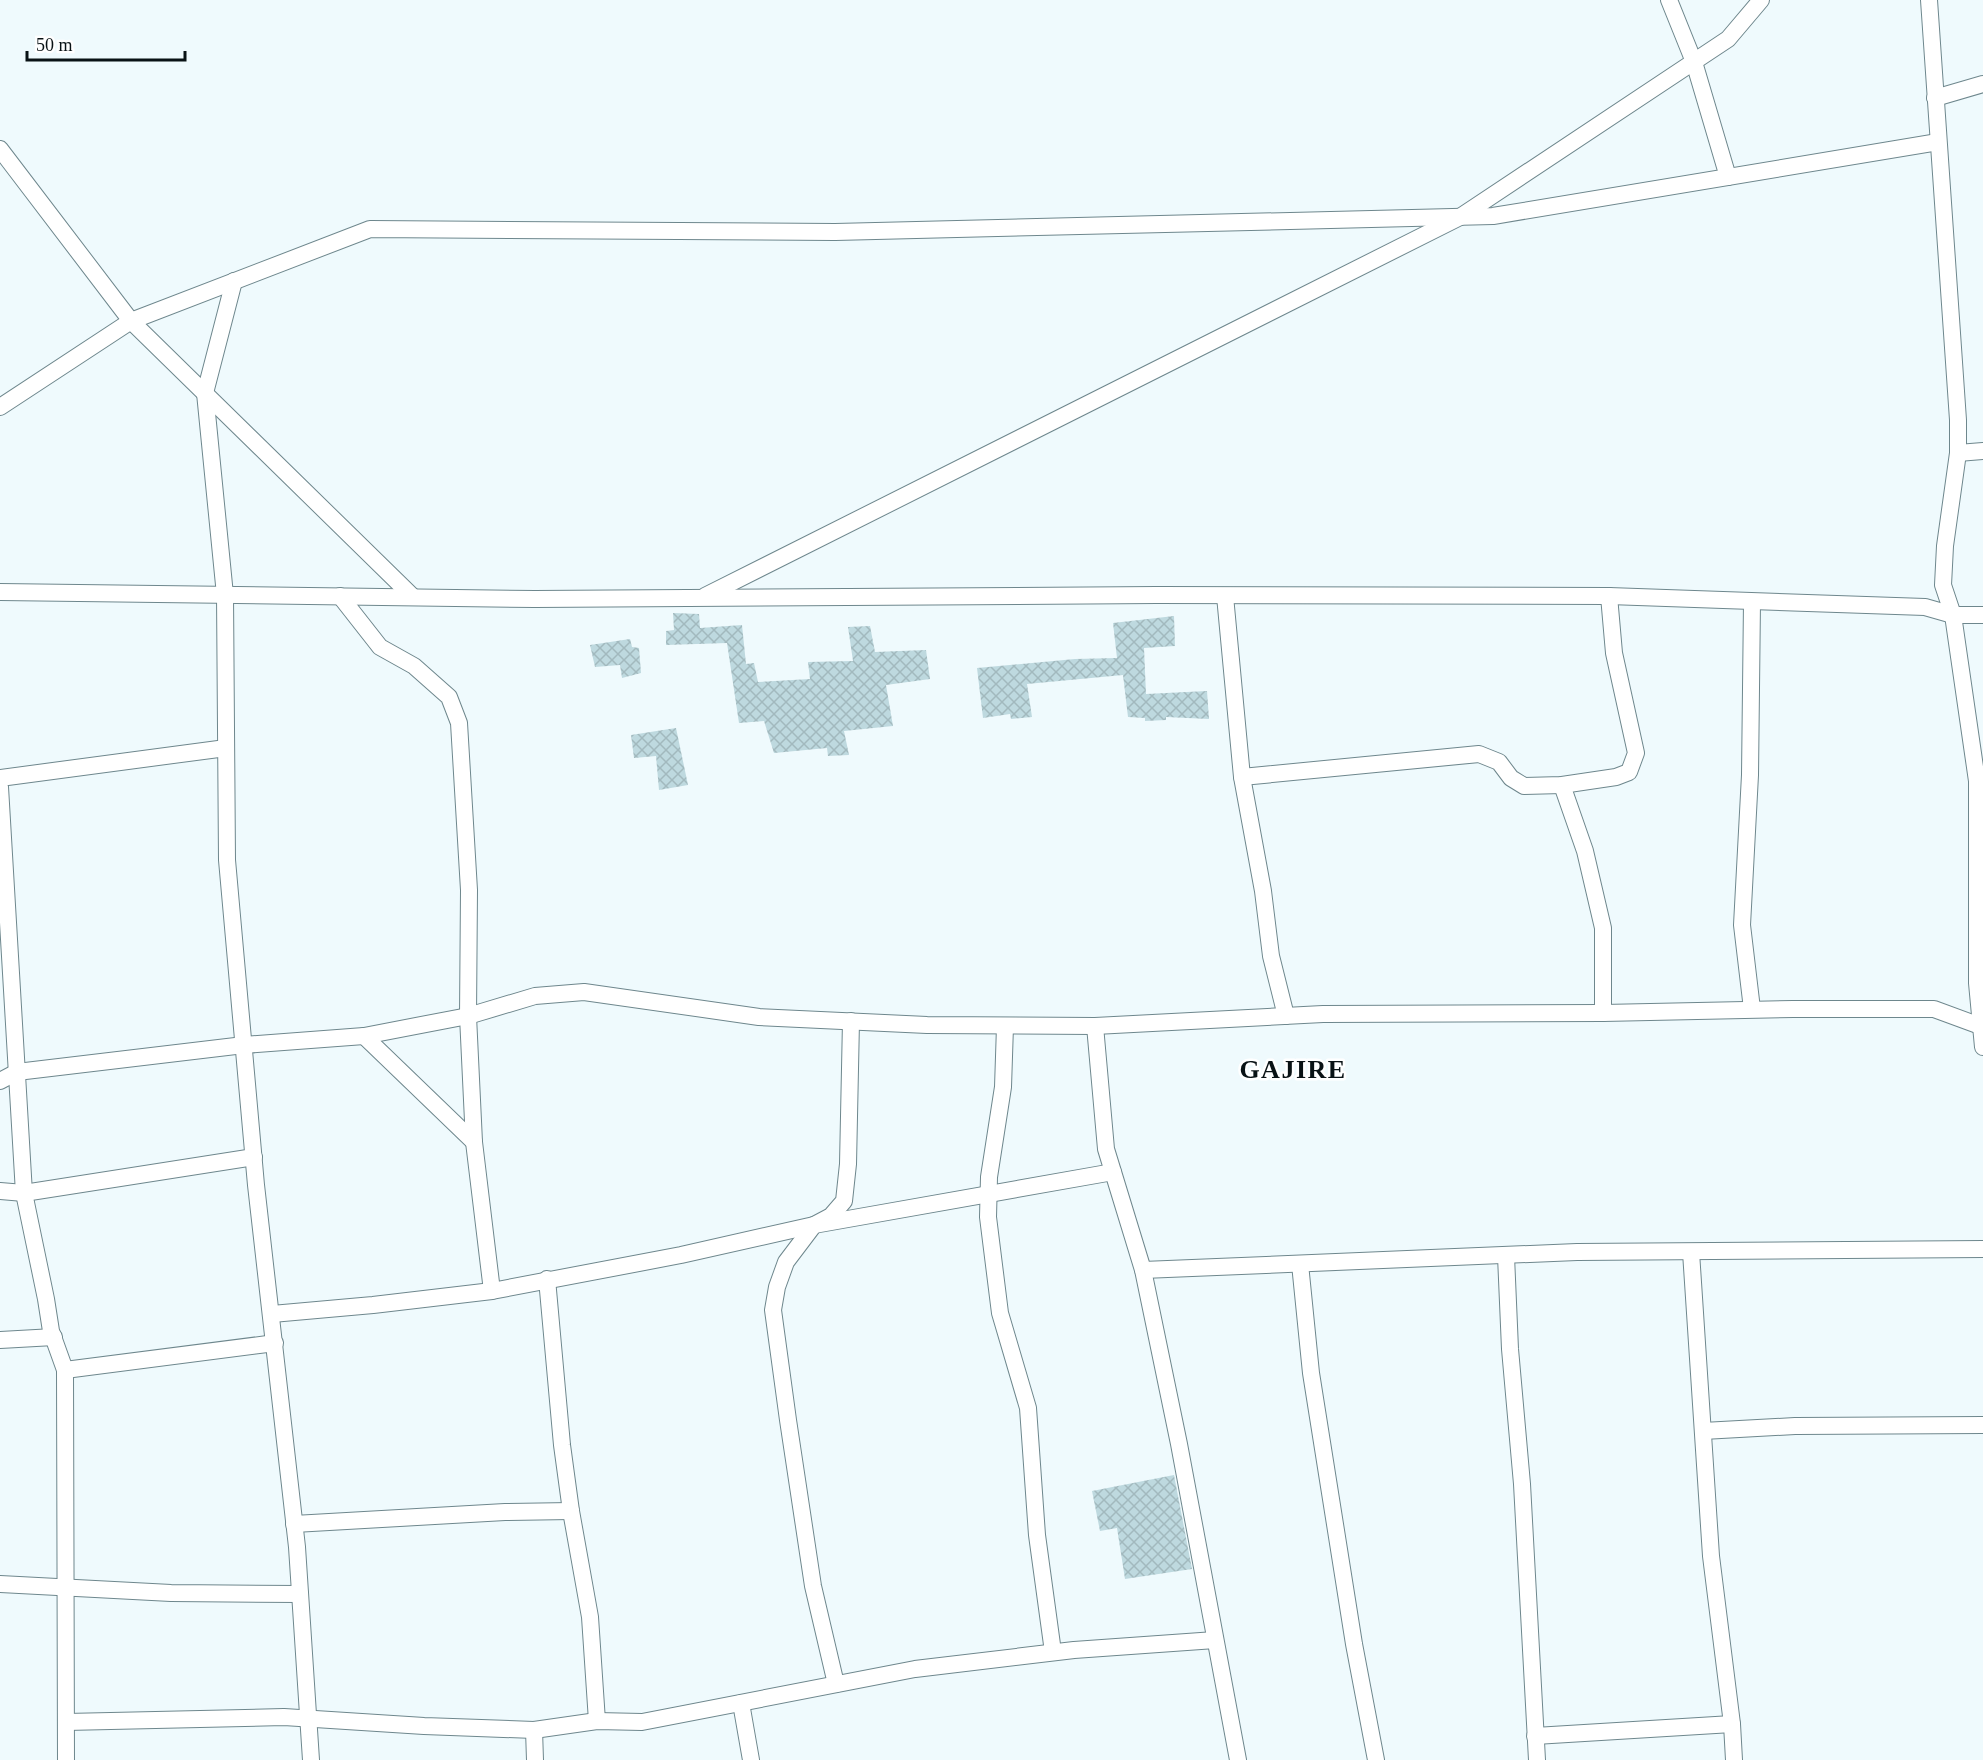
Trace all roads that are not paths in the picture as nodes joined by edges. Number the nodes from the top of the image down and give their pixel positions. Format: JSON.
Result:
{"nodes":[{"id":1,"x":1669,"y":0,"type":"edge"},
{"id":2,"x":1761,"y":0,"type":"edge"},
{"id":3,"x":1929,"y":0,"type":"edge"},
{"id":4,"x":1694,"y":62,"type":"junction"},
{"id":5,"x":1983,"y":84,"type":"edge"},
{"id":6,"x":1935,"y":98,"type":"junction"},
{"id":7,"x":1938,"y":142,"type":"junction"},
{"id":8,"x":0,"y":148,"type":"edge"},
{"id":9,"x":1728,"y":177,"type":"junction"},
{"id":10,"x":1460,"y":217,"type":"junction"},
{"id":11,"x":234,"y":281,"type":"junction"},
{"id":12,"x":131,"y":321,"type":"junction"},
{"id":13,"x":205,"y":393,"type":"junction"},
{"id":14,"x":0,"y":406,"type":"edge"},
{"id":15,"x":1983,"y":451,"type":"edge"},
{"id":16,"x":1958,"y":453,"type":"junction"},
{"id":17,"x":0,"y":592,"type":"edge"},
{"id":18,"x":225,"y":595,"type":"junction"},
{"id":19,"x":340,"y":596,"type":"junction"},
{"id":20,"x":1225,"y":596,"type":"junction"},
{"id":21,"x":1609,"y":596,"type":"junction"},
{"id":22,"x":412,"y":597,"type":"junction"},
{"id":23,"x":701,"y":598,"type":"junction"},
{"id":24,"x":1752,"y":602,"type":"junction"},
{"id":25,"x":1953,"y":615,"type":"junction"},
{"id":26,"x":1983,"y":615,"type":"edge"},
{"id":27,"x":226,"y":748,"type":"junction"},
{"id":28,"x":1242,"y":777,"type":"junction"},
{"id":29,"x":0,"y":778,"type":"edge"},
{"id":30,"x":1980,"y":781,"type":"edge"},
{"id":31,"x":1562,"y":785,"type":"junction"},
{"id":32,"x":0,"y":787,"type":"edge"},
{"id":33,"x":4,"y":940,"type":"edge"},
{"id":34,"x":1980,"y":983,"type":"edge"},
{"id":35,"x":1752,"y":1009,"type":"junction"},
{"id":36,"x":1603,"y":1013,"type":"junction"},
{"id":37,"x":468,"y":1016,"type":"junction"},
{"id":38,"x":1286,"y":1016,"type":"junction"},
{"id":39,"x":852,"y":1021,"type":"junction"},
{"id":40,"x":1005,"y":1026,"type":"junction"},
{"id":41,"x":1095,"y":1026,"type":"junction"},
{"id":42,"x":1982,"y":1026,"type":"edge"},
{"id":43,"x":364,"y":1036,"type":"junction"},
{"id":44,"x":244,"y":1045,"type":"junction"},
{"id":45,"x":1983,"y":1047,"type":"edge"},
{"id":46,"x":17,"y":1072,"type":"junction"},
{"id":47,"x":0,"y":1081,"type":"edge"},
{"id":48,"x":474,"y":1142,"type":"junction"},
{"id":49,"x":254,"y":1157,"type":"junction"},
{"id":50,"x":1113,"y":1172,"type":"junction"},
{"id":51,"x":0,"y":1191,"type":"edge"},
{"id":52,"x":24,"y":1193,"type":"junction"},
{"id":53,"x":988,"y":1194,"type":"junction"},
{"id":54,"x":814,"y":1225,"type":"junction"},
{"id":55,"x":1983,"y":1250,"type":"edge"},
{"id":56,"x":1691,"y":1252,"type":"junction"},
{"id":57,"x":1506,"y":1256,"type":"junction"},
{"id":58,"x":1300,"y":1264,"type":"junction"},
{"id":59,"x":1143,"y":1270,"type":"junction"},
{"id":60,"x":547,"y":1279,"type":"junction"},
{"id":61,"x":492,"y":1291,"type":"junction"},
{"id":62,"x":272,"y":1314,"type":"junction"},
{"id":63,"x":54,"y":1338,"type":"junction"},
{"id":64,"x":0,"y":1340,"type":"edge"},
{"id":65,"x":275,"y":1343,"type":"junction"},
{"id":66,"x":65,"y":1370,"type":"junction"},
{"id":67,"x":1983,"y":1425,"type":"edge"},
{"id":68,"x":1703,"y":1431,"type":"junction"},
{"id":69,"x":571,"y":1511,"type":"junction"},
{"id":70,"x":294,"y":1524,"type":"junction"},
{"id":71,"x":0,"y":1584,"type":"edge"},
{"id":72,"x":67,"y":1588,"type":"junction"},
{"id":73,"x":300,"y":1594,"type":"junction"},
{"id":74,"x":1215,"y":1640,"type":"junction"},
{"id":75,"x":1053,"y":1652,"type":"junction"},
{"id":76,"x":836,"y":1684,"type":"junction"},
{"id":77,"x":741,"y":1703,"type":"junction"},
{"id":78,"x":307,"y":1718,"type":"junction"},
{"id":79,"x":597,"y":1721,"type":"junction"},
{"id":80,"x":66,"y":1722,"type":"junction"},
{"id":81,"x":1732,"y":1724,"type":"junction"},
{"id":82,"x":534,"y":1730,"type":"junction"},
{"id":83,"x":1535,"y":1736,"type":"junction"},
{"id":84,"x":66,"y":1760,"type":"edge"},
{"id":85,"x":311,"y":1760,"type":"edge"},
{"id":86,"x":535,"y":1760,"type":"edge"},
{"id":87,"x":751,"y":1760,"type":"edge"},
{"id":88,"x":1238,"y":1760,"type":"edge"},
{"id":89,"x":1376,"y":1760,"type":"edge"},
{"id":90,"x":1537,"y":1760,"type":"edge"},
{"id":91,"x":1734,"y":1760,"type":"edge"}],
"edges":[{"from":1,"to":4,"type":"street"},
{"from":2,"to":4,"type":"street"},
{"from":3,"to":6,"type":"street"},
{"from":4,"to":9,"type":"street"},
{"from":4,"to":10,"type":"street"},
{"from":5,"to":6,"type":"street"},
{"from":6,"to":7,"type":"street"},
{"from":7,"to":9,"type":"street"},
{"from":7,"to":16,"type":"street"},
{"from":8,"to":12,"type":"street"},
{"from":9,"to":10,"type":"street"},
{"from":10,"to":11,"type":"street"},
{"from":10,"to":23,"type":"street"},
{"from":11,"to":12,"type":"street"},
{"from":11,"to":13,"type":"street"},
{"from":12,"to":13,"type":"street"},
{"from":12,"to":14,"type":"street"},
{"from":13,"to":18,"type":"street"},
{"from":13,"to":22,"type":"street"},
{"from":15,"to":16,"type":"street"},
{"from":16,"to":25,"type":"street"},
{"from":17,"to":18,"type":"street"},
{"from":18,"to":19,"type":"street"},
{"from":18,"to":27,"type":"street"},
{"from":19,"to":22,"type":"street"},
{"from":19,"to":37,"type":"street"},
{"from":20,"to":21,"type":"street"},
{"from":20,"to":23,"type":"street"},
{"from":20,"to":28,"type":"street"},
{"from":21,"to":24,"type":"street"},
{"from":21,"to":31,"type":"street"},
{"from":22,"to":23,"type":"street"},
{"from":24,"to":25,"type":"street"},
{"from":24,"to":35,"type":"street"},
{"from":25,"to":26,"type":"street"},
{"from":25,"to":30,"type":"street"},
{"from":27,"to":29,"type":"street"},
{"from":27,"to":44,"type":"street"},
{"from":28,"to":31,"type":"street"},
{"from":28,"to":38,"type":"street"},
{"from":30,"to":34,"type":"street"},
{"from":31,"to":36,"type":"street"},
{"from":32,"to":33,"type":"street"},
{"from":33,"to":46,"type":"street"},
{"from":34,"to":42,"type":"street"},
{"from":35,"to":36,"type":"street"},
{"from":35,"to":42,"type":"street"},
{"from":36,"to":38,"type":"street"},
{"from":37,"to":39,"type":"street"},
{"from":37,"to":43,"type":"street"},
{"from":37,"to":48,"type":"street"},
{"from":38,"to":41,"type":"street"},
{"from":39,"to":40,"type":"street"},
{"from":39,"to":54,"type":"street"},
{"from":40,"to":41,"type":"street"},
{"from":40,"to":53,"type":"street"},
{"from":41,"to":50,"type":"street"},
{"from":42,"to":45,"type":"street"},
{"from":43,"to":44,"type":"street"},
{"from":43,"to":48,"type":"street"},
{"from":44,"to":46,"type":"street"},
{"from":44,"to":49,"type":"street"},
{"from":46,"to":47,"type":"street"},
{"from":46,"to":52,"type":"street"},
{"from":48,"to":61,"type":"street"},
{"from":49,"to":52,"type":"street"},
{"from":49,"to":62,"type":"street"},
{"from":50,"to":53,"type":"street"},
{"from":50,"to":59,"type":"street"},
{"from":51,"to":52,"type":"street"},
{"from":52,"to":63,"type":"street"},
{"from":53,"to":54,"type":"street"},
{"from":53,"to":75,"type":"street"},
{"from":54,"to":60,"type":"street"},
{"from":54,"to":76,"type":"street"},
{"from":55,"to":56,"type":"street"},
{"from":56,"to":57,"type":"street"},
{"from":56,"to":68,"type":"street"},
{"from":57,"to":58,"type":"street"},
{"from":57,"to":83,"type":"street"},
{"from":58,"to":59,"type":"street"},
{"from":58,"to":89,"type":"street"},
{"from":59,"to":74,"type":"street"},
{"from":60,"to":61,"type":"street"},
{"from":60,"to":69,"type":"street"},
{"from":61,"to":62,"type":"street"},
{"from":62,"to":65,"type":"street"},
{"from":63,"to":64,"type":"street"},
{"from":63,"to":66,"type":"street"},
{"from":65,"to":66,"type":"street"},
{"from":65,"to":70,"type":"street"},
{"from":66,"to":72,"type":"street"},
{"from":67,"to":68,"type":"street"},
{"from":68,"to":81,"type":"street"},
{"from":69,"to":70,"type":"street"},
{"from":69,"to":79,"type":"street"},
{"from":70,"to":73,"type":"street"},
{"from":71,"to":72,"type":"street"},
{"from":72,"to":73,"type":"street"},
{"from":72,"to":80,"type":"street"},
{"from":73,"to":78,"type":"street"},
{"from":74,"to":75,"type":"street"},
{"from":74,"to":88,"type":"street"},
{"from":75,"to":76,"type":"street"},
{"from":76,"to":77,"type":"street"},
{"from":77,"to":79,"type":"street"},
{"from":77,"to":87,"type":"street"},
{"from":78,"to":80,"type":"street"},
{"from":78,"to":82,"type":"street"},
{"from":78,"to":85,"type":"street"},
{"from":79,"to":82,"type":"street"},
{"from":80,"to":84,"type":"street"},
{"from":81,"to":83,"type":"street"},
{"from":81,"to":91,"type":"street"},
{"from":82,"to":86,"type":"street"},
{"from":83,"to":90,"type":"street"}]}
